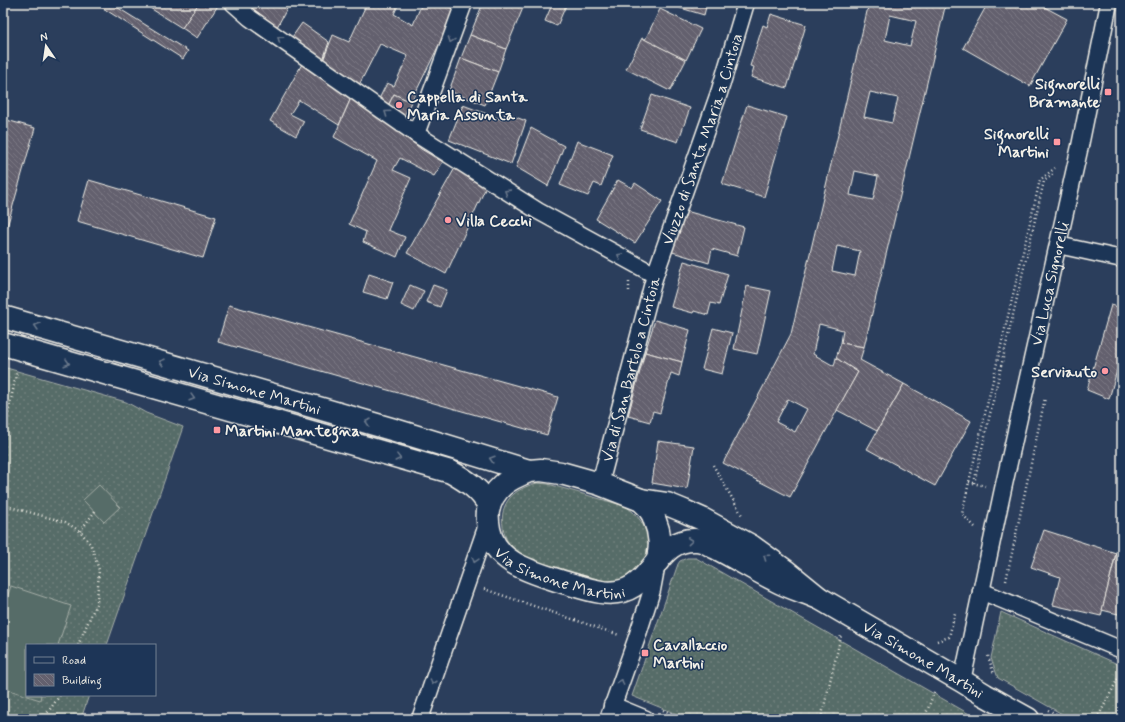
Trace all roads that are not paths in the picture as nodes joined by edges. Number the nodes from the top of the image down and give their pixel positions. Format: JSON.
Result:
{"nodes":[{"id":1,"x":233,"y":3,"type":"edge"},
{"id":2,"x":464,"y":3,"type":"edge"},
{"id":3,"x":746,"y":3,"type":"edge"},
{"id":4,"x":1109,"y":3,"type":"edge"},
{"id":5,"x":416,"y":134,"type":"junction"},
{"id":6,"x":1058,"y":245,"type":"junction"},
{"id":7,"x":1122,"y":259,"type":"edge"},
{"id":8,"x":654,"y":275,"type":"junction"},
{"id":9,"x":3,"y":317,"type":"edge"},
{"id":10,"x":3,"y":344,"type":"edge"},
{"id":11,"x":529,"y":471,"type":"junction"},
{"id":12,"x":600,"y":484,"type":"junction"},
{"id":13,"x":640,"y":500,"type":"junction"},
{"id":14,"x":488,"y":514,"type":"junction"},
{"id":15,"x":658,"y":561,"type":"junction"},
{"id":16,"x":982,"y":591,"type":"junction"},
{"id":17,"x":819,"y":598,"type":"junction"},
{"id":18,"x":1122,"y":650,"type":"edge"},
{"id":19,"x":962,"y":681,"type":"junction"},
{"id":20,"x":610,"y":712,"type":"edge"},
{"id":21,"x":420,"y":719,"type":"edge"},
{"id":22,"x":646,"y":719,"type":"edge"},
{"id":23,"x":1028,"y":719,"type":"edge"}],
"edges":[{"from":5,"to":1,"type":"street","name":"Via di San Bartolo a Cintoia","one_way":true},
{"from":2,"to":5,"type":"street","one_way":true},
{"from":3,"to":8,"type":"street","name":"Viuzzo di Santa Maria a Cintoia"},
{"from":4,"to":6,"type":"street","name":"Via Luca Signorelli"},
{"from":8,"to":5,"type":"street","name":"Via di San Bartolo a Cintoia","one_way":true},
{"from":6,"to":7,"type":"street"},
{"from":6,"to":16,"type":"street","name":"Via Luca Signorelli"},
{"from":8,"to":12,"type":"street","name":"Via di San Bartolo a Cintoia"},
{"from":11,"to":9,"type":"street","name":"Via Simone Martini","one_way":true},
{"from":10,"to":14,"type":"street","name":"Via Simone Martini","one_way":true},
{"from":11,"to":12,"type":"street","name":"Via Simone Martini"},
{"from":11,"to":14,"type":"street","name":"Via Simone Martini"},
{"from":12,"to":13,"type":"street","name":"Via Simone Martini"},
{"from":13,"to":15,"type":"street","name":"Via Simone Martini"},
{"from":17,"to":13,"type":"street","name":"Via Simone Martini","one_way":true},
{"from":14,"to":15,"type":"street","name":"Via Simone Martini"},
{"from":14,"to":21,"type":"street","one_way":true},
{"from":15,"to":17,"type":"street","name":"Via Simone Martini","one_way":true},
{"from":20,"to":15,"type":"street","one_way":true},
{"from":16,"to":18,"type":"street"},
{"from":16,"to":19,"type":"street","name":"Via Luca Signorelli"},
{"from":17,"to":19,"type":"street","name":"Via Simone Martini"},
{"from":19,"to":23,"type":"street","name":"Via Simone Martini"},
{"from":20,"to":22,"type":"street"}]}
